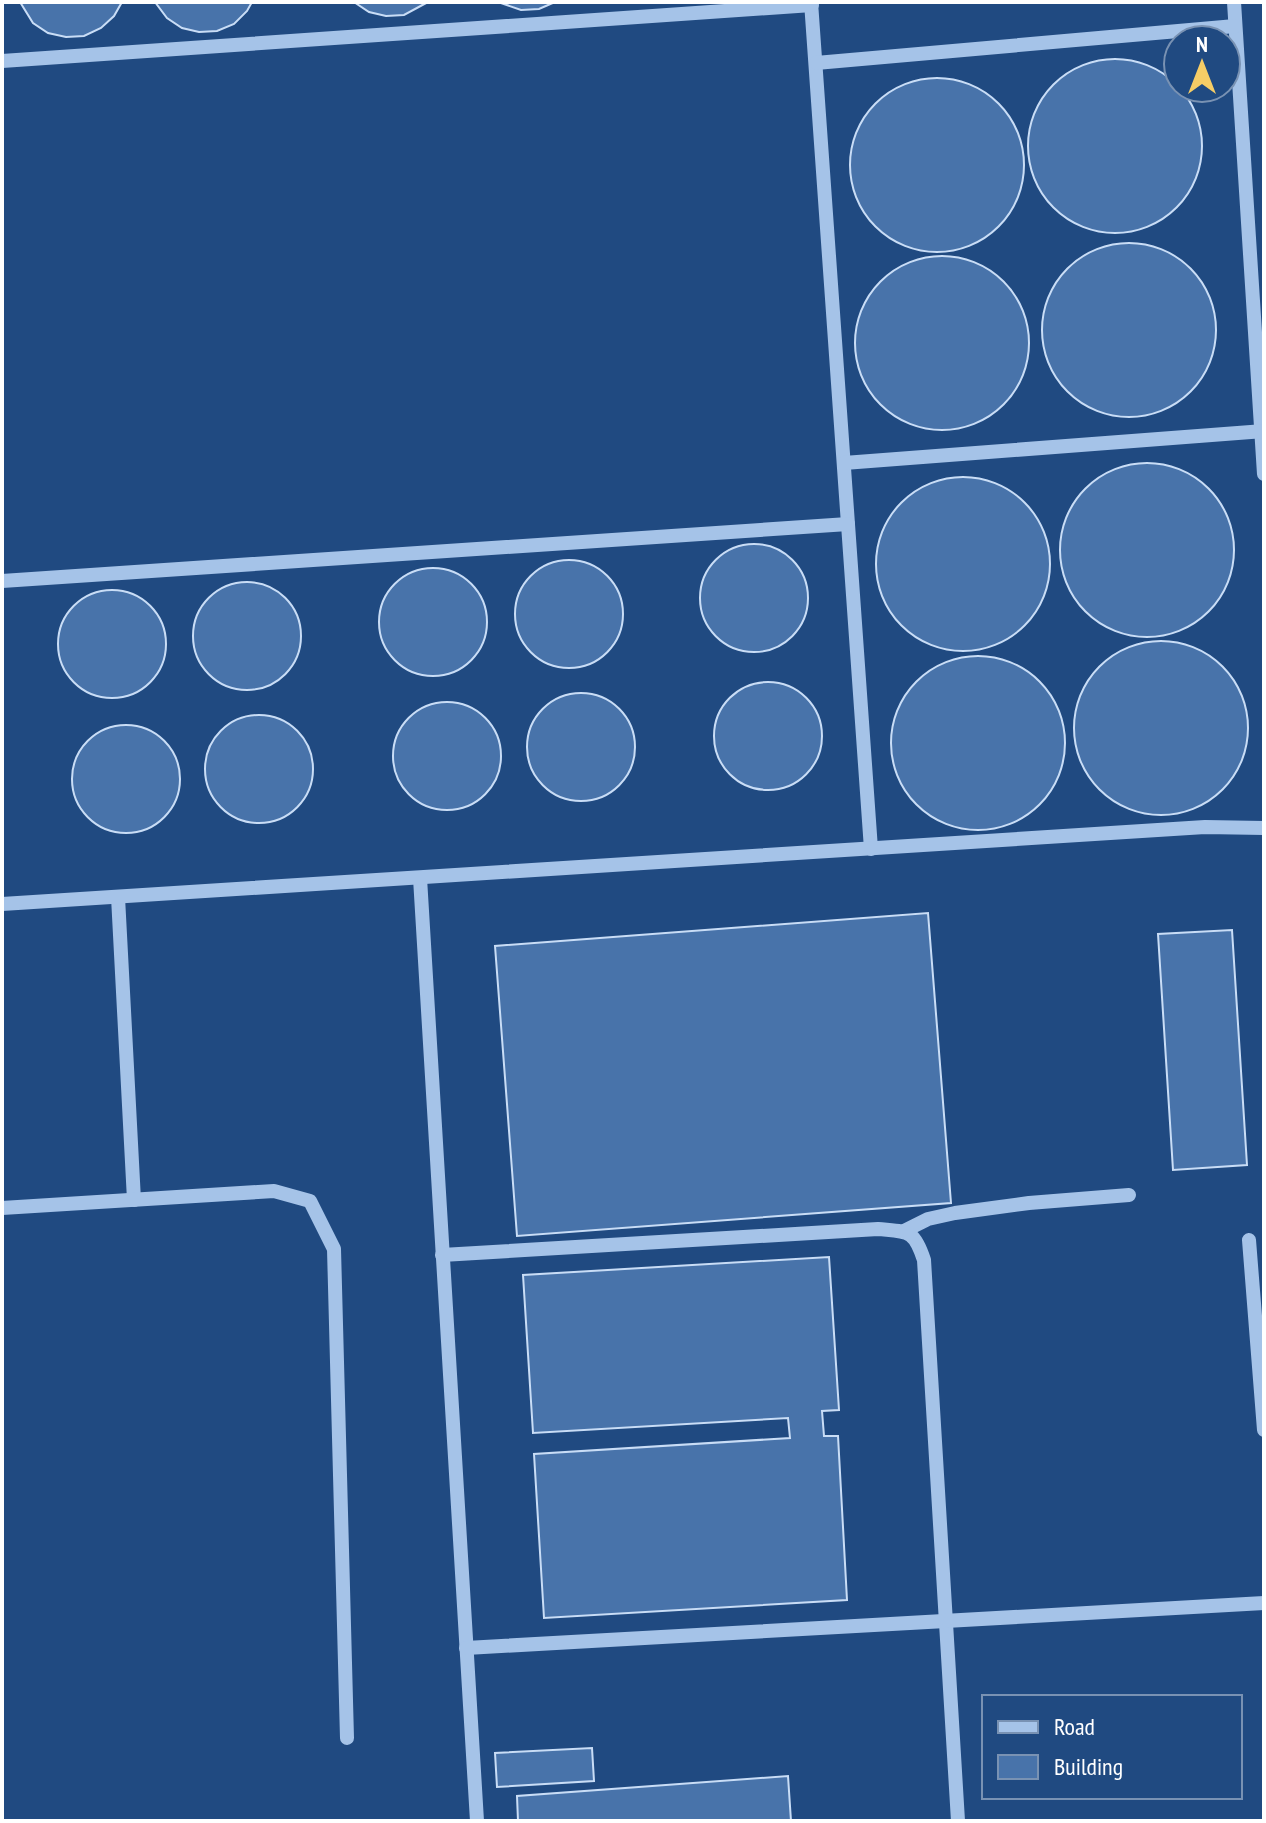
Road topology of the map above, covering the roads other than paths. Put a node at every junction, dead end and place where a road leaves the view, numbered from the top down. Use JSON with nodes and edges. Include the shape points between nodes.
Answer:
{"nodes":[{"id":1,"x":1234,"y":2,"type":"edge"},
{"id":2,"x":812,"y":4,"type":"edge"},
{"id":3,"x":1235,"y":24,"type":"edge"},
{"id":4,"x":1162,"y":32,"type":"edge"},
{"id":5,"x":2,"y":61,"type":"edge"},
{"id":6,"x":816,"y":63,"type":"junction"},
{"id":7,"x":1240,"y":104,"type":"edge"},
{"id":8,"x":1263,"y":431,"type":"edge"},
{"id":9,"x":844,"y":463,"type":"junction"},
{"id":10,"x":1264,"y":474,"type":"edge"},
{"id":11,"x":848,"y":524,"type":"junction"},
{"id":12,"x":2,"y":581,"type":"edge"},
{"id":13,"x":1264,"y":828,"type":"edge"},
{"id":14,"x":871,"y":849,"type":"junction"},
{"id":15,"x":420,"y":878,"type":"junction"},
{"id":16,"x":118,"y":897,"type":"junction"},
{"id":17,"x":2,"y":904,"type":"edge"},
{"id":18,"x":1129,"y":1195,"type":"dead end"},
{"id":19,"x":134,"y":1200,"type":"junction"},
{"id":20,"x":2,"y":1208,"type":"edge"},
{"id":21,"x":904,"y":1231,"type":"junction"},
{"id":22,"x":1249,"y":1240,"type":"dead end"},
{"id":23,"x":442,"y":1255,"type":"junction"},
{"id":24,"x":1264,"y":1430,"type":"edge"},
{"id":25,"x":1264,"y":1603,"type":"edge"},
{"id":26,"x":946,"y":1620,"type":"junction"},
{"id":27,"x":466,"y":1648,"type":"junction"},
{"id":28,"x":347,"y":1738,"type":"dead end"},
{"id":29,"x":477,"y":1821,"type":"edge"},
{"id":30,"x":958,"y":1821,"type":"edge"}],
"edges":[{"from":1,"to":3,"type":"lane"},
{"from":2,"to":5,"type":"lane"},
{"from":2,"to":6,"type":"lane"},
{"from":4,"to":6,"type":"lane"},
{"from":6,"to":9,"type":"lane"},
{"from":7,"to":8,"type":"lane"},
{"from":8,"to":9,"type":"lane"},
{"from":8,"to":10,"type":"lane"},
{"from":9,"to":11,"type":"lane"},
{"from":11,"to":12,"type":"lane"},
{"from":11,"to":14,"type":"lane"},
{"from":13,"to":14,"type":"lane","via":[[1205,827]]},
{"from":14,"to":15,"type":"lane"},
{"from":15,"to":16,"type":"lane"},
{"from":15,"to":23,"type":"lane"},
{"from":16,"to":17,"type":"lane"},
{"from":16,"to":19,"type":"lane"},
{"from":18,"to":21,"type":"lane","via":[[955,1213]]},
{"from":19,"to":20,"type":"lane"},
{"from":19,"to":28,"type":"lane","via":[[274,1191],[310,1201],[334,1249]]},
{"from":21,"to":23,"type":"lane"},
{"from":21,"to":26,"type":"lane","via":[[917,1240],[924,1260]]},
{"from":22,"to":24,"type":"lane"},
{"from":23,"to":27,"type":"lane"},
{"from":25,"to":26,"type":"lane"},
{"from":26,"to":27,"type":"lane"},
{"from":26,"to":30,"type":"lane"},
{"from":27,"to":29,"type":"lane"}]}
